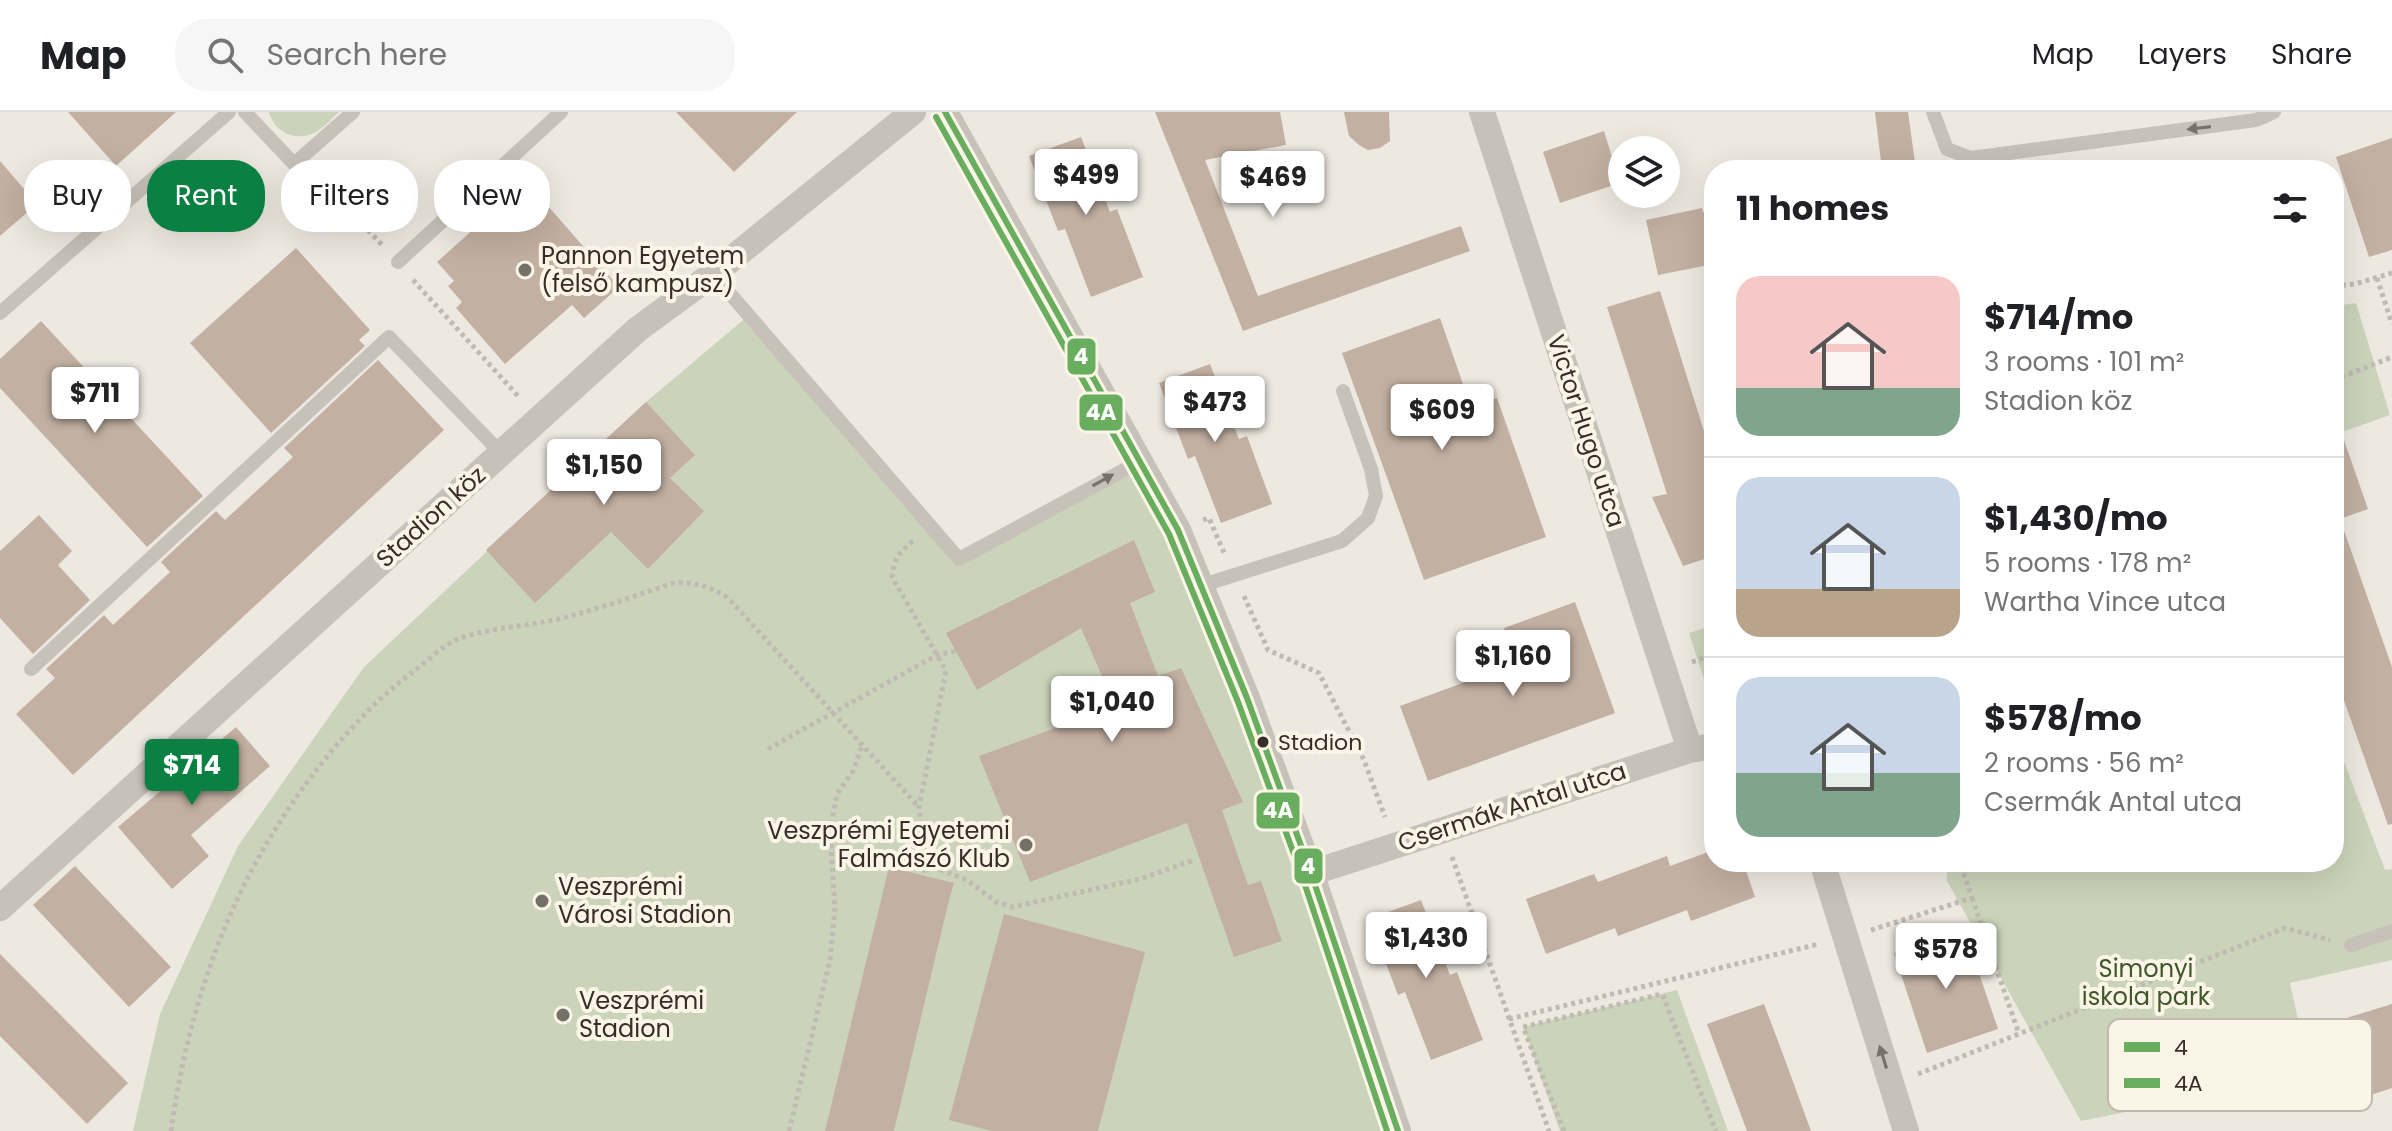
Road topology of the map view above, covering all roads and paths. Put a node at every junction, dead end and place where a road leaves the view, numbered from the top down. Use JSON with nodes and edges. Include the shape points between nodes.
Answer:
{"nodes":[{"id":1,"x":229,"y":112,"type":"edge"},
{"id":2,"x":245,"y":112,"type":"edge"},
{"id":3,"x":353,"y":112,"type":"edge"},
{"id":4,"x":561,"y":112,"type":"edge"},
{"id":5,"x":913,"y":112,"type":"edge"},
{"id":6,"x":945,"y":112,"type":"edge"},
{"id":7,"x":1482,"y":112,"type":"edge"},
{"id":8,"x":1933,"y":112,"type":"edge"},
{"id":9,"x":2274,"y":112,"type":"edge"},
{"id":10,"x":290,"y":160,"type":"edge"},
{"id":11,"x":299,"y":160,"type":"edge"},
{"id":12,"x":370,"y":232,"type":"edge"},
{"id":13,"x":398,"y":262,"type":"junction"},
{"id":14,"x":2392,"y":273,"type":"edge"},
{"id":15,"x":713,"y":274,"type":"junction"},
{"id":16,"x":2377,"y":278,"type":"junction"},
{"id":17,"x":2344,"y":285,"type":"edge"},
{"id":18,"x":0,"y":313,"type":"edge"},
{"id":19,"x":2392,"y":324,"type":"edge"},
{"id":20,"x":2392,"y":357,"type":"edge"},
{"id":21,"x":2344,"y":376,"type":"edge"},
{"id":22,"x":1343,"y":391,"type":"dead end"},
{"id":23,"x":539,"y":418,"type":"junction"},
{"id":24,"x":501,"y":453,"type":"junction"},
{"id":25,"x":1139,"y":462,"type":"junction"},
{"id":26,"x":1209,"y":518,"type":"dead end"},
{"id":27,"x":930,"y":526,"type":"junction"},
{"id":28,"x":1234,"y":574,"type":"junction"},
{"id":29,"x":1200,"y":586,"type":"junction"},
{"id":30,"x":956,"y":651,"type":"dead end"},
{"id":31,"x":937,"y":655,"type":"junction"},
{"id":32,"x":31,"y":669,"type":"dead end"},
{"id":33,"x":832,"y":713,"type":"junction"},
{"id":34,"x":862,"y":746,"type":"junction"},
{"id":35,"x":1702,"y":748,"type":"edge"},
{"id":36,"x":768,"y":749,"type":"dead end"},
{"id":37,"x":919,"y":807,"type":"junction"},
{"id":38,"x":1396,"y":845,"type":"junction"},
{"id":39,"x":1449,"y":848,"type":"dead end"},
{"id":40,"x":1194,"y":860,"type":"dead end"},
{"id":41,"x":925,"y":864,"type":"junction"},
{"id":42,"x":1825,"y":872,"type":"edge"},
{"id":43,"x":1963,"y":872,"type":"edge"},
{"id":44,"x":1311,"y":873,"type":"junction"},
{"id":45,"x":925,"y":874,"type":"dead end"},
{"id":46,"x":1972,"y":898,"type":"junction"},
{"id":47,"x":0,"y":908,"type":"edge"},
{"id":48,"x":2392,"y":931,"type":"edge"},
{"id":49,"x":1846,"y":938,"type":"junction"},
{"id":50,"x":2351,"y":945,"type":"joint"},
{"id":51,"x":1509,"y":1019,"type":"junction"},
{"id":52,"x":2019,"y":1034,"type":"junction"},
{"id":53,"x":1892,"y":1084,"type":"junction"},
{"id":54,"x":171,"y":1131,"type":"edge"},
{"id":55,"x":789,"y":1131,"type":"edge"},
{"id":56,"x":1398,"y":1131,"type":"edge"},
{"id":57,"x":1549,"y":1131,"type":"edge"},
{"id":58,"x":1564,"y":1131,"type":"edge"},
{"id":59,"x":1716,"y":1131,"type":"edge"},
{"id":60,"x":1906,"y":1131,"type":"edge"}],
"edges":[{"from":1,"to":18,"type":"lane"},
{"from":2,"to":10,"type":"lane"},
{"from":3,"to":11,"type":"lane"},
{"from":4,"to":13,"type":"lane"},
{"from":5,"to":15,"type":"street","name":"Stadion köz"},
{"from":6,"to":25,"type":"street"},
{"from":7,"to":35,"type":"street","name":"Victor Hugo utca"},
{"from":9,"to":8,"type":"lane","one_way":true,"via":[[2256,120],[1971,158],[1947,149]]},
{"from":12,"to":13,"type":"path"},
{"from":13,"to":23,"type":"path"},
{"from":14,"to":16,"type":"path"},
{"from":15,"to":23,"type":"street","name":"Stadion köz","via":[[638,329]]},
{"from":15,"to":27,"type":"lane"},
{"from":16,"to":17,"type":"path"},
{"from":16,"to":19,"type":"path"},
{"from":20,"to":21,"type":"path"},
{"from":22,"to":28,"type":"lane","via":[[1371,469],[1376,496],[1368,518],[1342,541]]},
{"from":23,"to":24,"type":"street","name":"Stadion köz"},
{"from":24,"to":32,"type":"lane","via":[[389,337]]},
{"from":24,"to":47,"type":"street","name":"Stadion köz"},
{"from":27,"to":25,"type":"lane","one_way":true,"via":[[959,559]]},
{"from":25,"to":29,"type":"street","via":[[1178,530]]},
{"from":26,"to":28,"type":"path"},
{"from":27,"to":31,"type":"path","via":[[899,552],[892,577]]},
{"from":28,"to":29,"type":"lane"},
{"from":28,"to":38,"type":"path","via":[[1268,650],[1319,673],[1364,760]]},
{"from":29,"to":44,"type":"street"},
{"from":30,"to":31,"type":"path"},
{"from":31,"to":33,"type":"path"},
{"from":31,"to":37,"type":"path","via":[[946,671]]},
{"from":33,"to":34,"type":"path"},
{"from":33,"to":36,"type":"path"},
{"from":33,"to":54,"type":"path","via":[[728,598],[693,582],[674,583],[569,617],[461,637],[394,685],[354,725],[310,777],[257,859],[223,927],[195,1009]]},
{"from":34,"to":37,"type":"path"},
{"from":34,"to":55,"type":"path","via":[[837,794],[830,831],[835,908],[830,960]]},
{"from":35,"to":38,"type":"street","name":"Csermák Antal utca"},
{"from":37,"to":41,"type":"path"},
{"from":38,"to":44,"type":"street","name":"Csermák Antal utca"},
{"from":39,"to":51,"type":"path"},
{"from":40,"to":41,"type":"path","via":[[1140,879],[1012,907],[967,880]]},
{"from":41,"to":45,"type":"path"},
{"from":42,"to":49,"type":"street"},
{"from":43,"to":46,"type":"path"},
{"from":44,"to":56,"type":"street"},
{"from":46,"to":49,"type":"path"},
{"from":46,"to":52,"type":"path"},
{"from":48,"to":50,"type":"lane"},
{"from":49,"to":51,"type":"path"},
{"from":53,"to":49,"type":"street","one_way":true},
{"from":50,"to":52,"type":"path","via":[[2285,928]]},
{"from":51,"to":57,"type":"path"},
{"from":52,"to":53,"type":"path"},
{"from":53,"to":60,"type":"street"},
{"from":58,"to":59,"type":"path","via":[[1523,1027],[1662,994]]}]}
